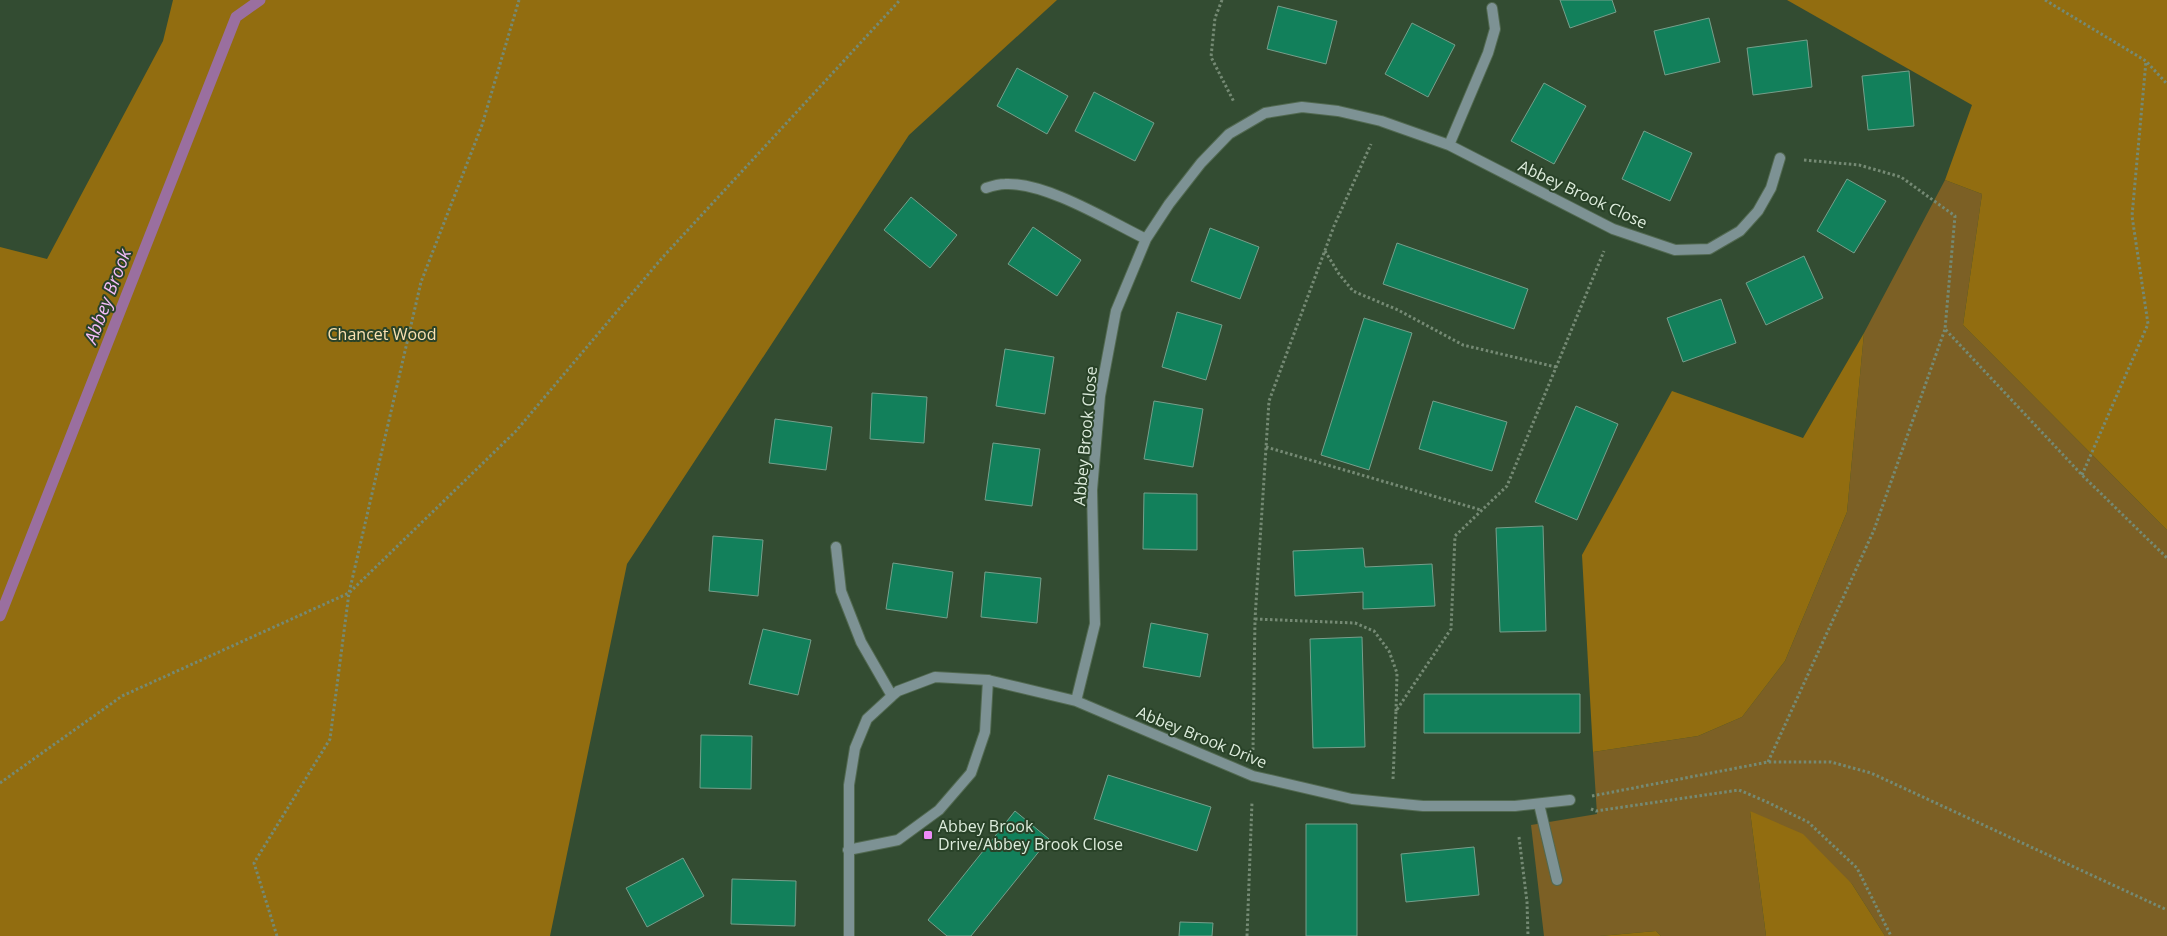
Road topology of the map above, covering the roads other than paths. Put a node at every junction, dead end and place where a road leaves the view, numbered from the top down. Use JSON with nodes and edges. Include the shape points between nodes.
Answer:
{"nodes":[{"id":1,"x":1492,"y":8,"type":"dead end"},
{"id":2,"x":1449,"y":145,"type":"junction"},
{"id":3,"x":1780,"y":158,"type":"road end"},
{"id":4,"x":986,"y":188,"type":"dead end"},
{"id":5,"x":1146,"y":239,"type":"junction"},
{"id":6,"x":836,"y":547,"type":"dead end"},
{"id":7,"x":988,"y":680,"type":"junction"},
{"id":8,"x":892,"y":696,"type":"junction"},
{"id":9,"x":1076,"y":701,"type":"junction"},
{"id":10,"x":1570,"y":800,"type":"road end"},
{"id":11,"x":1539,"y":804,"type":"junction"},
{"id":12,"x":848,"y":850,"type":"junction"},
{"id":13,"x":1557,"y":880,"type":"dead end"},
{"id":14,"x":849,"y":936,"type":"edge"}],
"edges":[{"from":1,"to":2,"type":"street","via":[[1495,29],[1488,53]]},
{"from":2,"to":3,"type":"street","name":"Abbey Brook Close","via":[[1613,229],[1676,250],[1709,249],[1740,231],[1758,211],[1771,188]]},
{"from":2,"to":5,"type":"street","name":"Abbey Brook Close","via":[[1381,121],[1338,111],[1302,107],[1265,113],[1229,134],[1200,163]]},
{"from":4,"to":5,"type":"street","via":[[1005,184],[1050,194]]},
{"from":5,"to":9,"type":"street","name":"Abbey Brook Close","via":[[1116,311],[1100,396],[1092,490],[1095,624]]},
{"from":6,"to":8,"type":"street","via":[[841,591],[861,642]]},
{"from":7,"to":8,"type":"street","name":"Abbey Brook Drive","via":[[935,678],[898,690]]},
{"from":7,"to":9,"type":"street","name":"Abbey Brook Drive"},
{"from":7,"to":12,"type":"street","via":[[985,732],[971,772],[939,810],[898,840]]},
{"from":8,"to":12,"type":"street","name":"Abbey Brook Drive","via":[[866,719],[855,748],[849,785]]},
{"from":9,"to":11,"type":"street","name":"Abbey Brook Drive","via":[[1253,776],[1352,799],[1423,806]]},
{"from":10,"to":11,"type":"street","name":"Abbey Brook Drive"},
{"from":11,"to":13,"type":"street"},
{"from":12,"to":14,"type":"street","name":"Abbey Brook Drive"}]}
